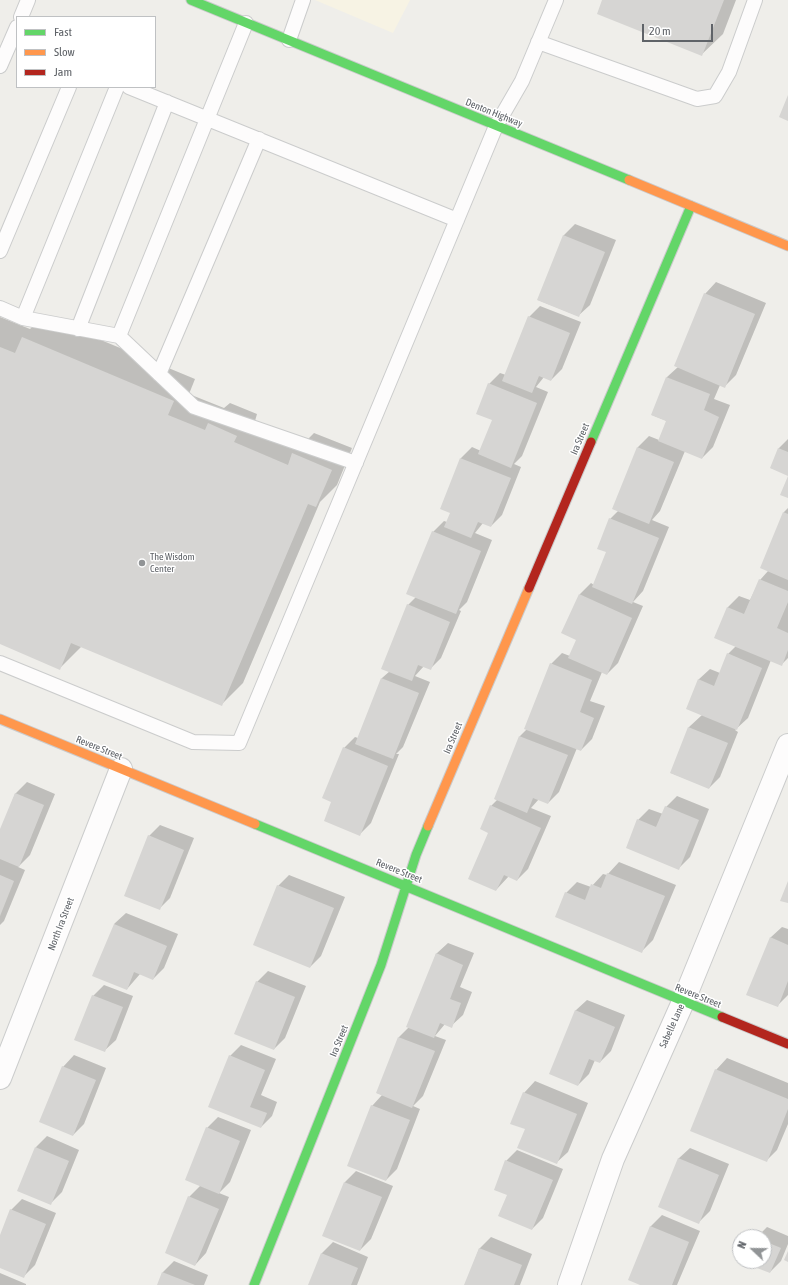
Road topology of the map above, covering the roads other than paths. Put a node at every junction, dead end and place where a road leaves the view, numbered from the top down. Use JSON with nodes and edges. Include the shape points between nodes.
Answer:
{"nodes":[{"id":1,"x":28,"y":0,"type":"edge"},
{"id":2,"x":191,"y":0,"type":"edge"},
{"id":3,"x":303,"y":0,"type":"edge"},
{"id":4,"x":556,"y":0,"type":"edge"},
{"id":5,"x":755,"y":0,"type":"edge"},
{"id":6,"x":21,"y":16,"type":"edge"},
{"id":7,"x":246,"y":23,"type":"junction"},
{"id":8,"x":15,"y":36,"type":"edge"},
{"id":9,"x":289,"y":40,"type":"junction"},
{"id":10,"x":538,"y":42,"type":"junction"},
{"id":11,"x":0,"y":66,"type":"edge"},
{"id":12,"x":69,"y":88,"type":"edge"},
{"id":13,"x":117,"y":88,"type":"edge"},
{"id":14,"x":132,"y":88,"type":"edge"},
{"id":15,"x":167,"y":102,"type":"junction"},
{"id":16,"x":207,"y":119,"type":"junction"},
{"id":17,"x":496,"y":126,"type":"junction"},
{"id":18,"x":259,"y":139,"type":"junction"},
{"id":19,"x":691,"y":206,"type":"junction"},
{"id":20,"x":457,"y":220,"type":"junction"},
{"id":21,"x":788,"y":246,"type":"edge"},
{"id":22,"x":0,"y":251,"type":"edge"},
{"id":23,"x":0,"y":308,"type":"edge"},
{"id":24,"x":23,"y":318,"type":"junction"},
{"id":25,"x":78,"y":328,"type":"junction"},
{"id":26,"x":119,"y":336,"type":"junction"},
{"id":27,"x":159,"y":374,"type":"junction"},
{"id":28,"x":356,"y":463,"type":"junction"},
{"id":29,"x":0,"y":663,"type":"edge"},
{"id":30,"x":0,"y":720,"type":"edge"},
{"id":31,"x":788,"y":745,"type":"edge"},
{"id":32,"x":121,"y":769,"type":"junction"},
{"id":33,"x":406,"y":886,"type":"junction"},
{"id":34,"x":683,"y":1002,"type":"junction"},
{"id":35,"x":788,"y":1044,"type":"edge"},
{"id":36,"x":0,"y":1078,"type":"edge"},
{"id":37,"x":254,"y":1285,"type":"edge"},
{"id":38,"x":569,"y":1285,"type":"edge"}],
"edges":[{"from":1,"to":6,"type":"lane"},
{"from":2,"to":7,"type":"street","name":"Denton Highway"},
{"from":3,"to":9,"type":"lane"},
{"from":4,"to":10,"type":"lane"},
{"from":5,"to":10,"type":"lane","via":[[729,72],[715,96],[698,99]]},
{"from":7,"to":9,"type":"street","name":"Denton Highway"},
{"from":7,"to":16,"type":"lane"},
{"from":8,"to":11,"type":"lane"},
{"from":9,"to":17,"type":"street","name":"Denton Highway"},
{"from":10,"to":17,"type":"lane","via":[[522,81]]},
{"from":12,"to":22,"type":"lane"},
{"from":13,"to":24,"type":"lane"},
{"from":14,"to":15,"type":"lane"},
{"from":15,"to":16,"type":"lane"},
{"from":15,"to":25,"type":"lane"},
{"from":16,"to":18,"type":"lane"},
{"from":16,"to":26,"type":"lane"},
{"from":17,"to":19,"type":"street","name":"Denton Highway"},
{"from":17,"to":20,"type":"lane"},
{"from":18,"to":20,"type":"lane"},
{"from":18,"to":27,"type":"lane"},
{"from":19,"to":21,"type":"street","name":"Denton Highway"},
{"from":19,"to":33,"type":"street","name":"Ira Street","via":[[416,855]]},
{"from":20,"to":28,"type":"lane"},
{"from":23,"to":24,"type":"lane"},
{"from":24,"to":25,"type":"lane"},
{"from":25,"to":26,"type":"lane"},
{"from":26,"to":27,"type":"lane"},
{"from":27,"to":28,"type":"lane","via":[[194,407]]},
{"from":28,"to":29,"type":"lane","via":[[239,743],[193,742]]},
{"from":30,"to":32,"type":"street","name":"Revere Street"},
{"from":31,"to":34,"type":"street","name":"Sabelle Lane"},
{"from":32,"to":33,"type":"street","name":"Revere Street"},
{"from":32,"to":36,"type":"street","name":"North Ira Street"},
{"from":33,"to":34,"type":"street","name":"Revere Street"},
{"from":33,"to":37,"type":"street","name":"Ira Street","via":[[381,964]]},
{"from":34,"to":35,"type":"street","name":"Revere Street"},
{"from":34,"to":38,"type":"street","name":"Sabelle Lane","via":[[613,1159]]}]}
